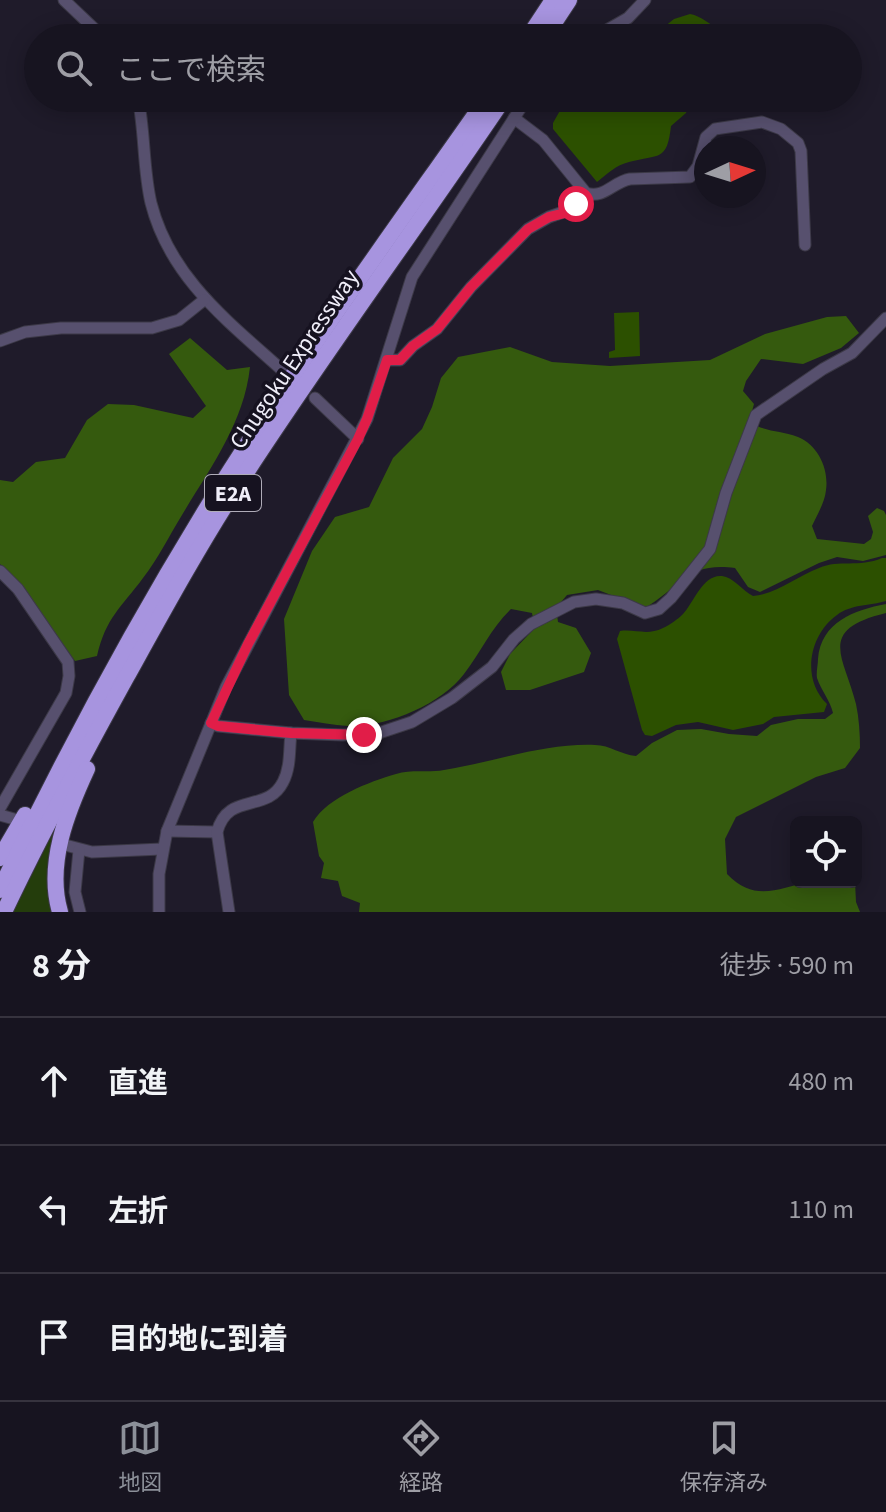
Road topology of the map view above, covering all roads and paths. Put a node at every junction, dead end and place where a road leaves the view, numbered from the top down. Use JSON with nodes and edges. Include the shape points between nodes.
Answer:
{"nodes":[{"id":1,"x":64,"y":0,"type":"edge"},
{"id":2,"x":553,"y":0,"type":"edge"},
{"id":3,"x":569,"y":0,"type":"edge"},
{"id":4,"x":645,"y":0,"type":"edge"},
{"id":5,"x":89,"y":24,"type":"edge"},
{"id":6,"x":537,"y":24,"type":"edge"},
{"id":7,"x":553,"y":24,"type":"edge"},
{"id":8,"x":618,"y":24,"type":"edge"},
{"id":9,"x":140,"y":112,"type":"edge"},
{"id":10,"x":477,"y":112,"type":"edge"},
{"id":11,"x":494,"y":112,"type":"edge"},
{"id":12,"x":518,"y":112,"type":"edge"},
{"id":13,"x":514,"y":118,"type":"junction"},
{"id":14,"x":582,"y":189,"type":"junction"},
{"id":15,"x":805,"y":245,"type":"dead end"},
{"id":16,"x":204,"y":300,"type":"junction"},
{"id":17,"x":886,"y":318,"type":"edge"},
{"id":18,"x":0,"y":341,"type":"edge"},
{"id":19,"x":387,"y":360,"type":"junction"},
{"id":20,"x":283,"y":371,"type":"dead end"},
{"id":21,"x":315,"y":398,"type":"dead end"},
{"id":22,"x":358,"y":439,"type":"junction"},
{"id":23,"x":2,"y":577,"type":"edge"},
{"id":24,"x":153,"y":630,"type":"junction"},
{"id":25,"x":91,"y":710,"type":"junction"},
{"id":26,"x":211,"y":723,"type":"junction"},
{"id":27,"x":291,"y":733,"type":"junction"},
{"id":28,"x":0,"y":808,"type":"edge"},
{"id":29,"x":0,"y":815,"type":"edge"},
{"id":30,"x":14,"y":819,"type":"dead end"},
{"id":31,"x":167,"y":831,"type":"junction"},
{"id":32,"x":217,"y":832,"type":"junction"},
{"id":33,"x":65,"y":845,"type":"dead end"},
{"id":34,"x":162,"y":849,"type":"junction"},
{"id":35,"x":79,"y":850,"type":"junction"},
{"id":36,"x":0,"y":858,"type":"edge"},
{"id":37,"x":0,"y":890,"type":"edge"},
{"id":38,"x":4,"y":912,"type":"edge"},
{"id":39,"x":60,"y":912,"type":"edge"},
{"id":40,"x":80,"y":912,"type":"edge"},
{"id":41,"x":159,"y":912,"type":"edge"},
{"id":42,"x":229,"y":912,"type":"edge"}],
"edges":[{"from":1,"to":5,"type":"street"},
{"from":2,"to":6,"type":"highway"},
{"from":3,"to":7,"type":"highway"},
{"from":4,"to":8,"type":"street"},
{"from":9,"to":16,"type":"street","via":[[152,203],[179,265]]},
{"from":10,"to":25,"type":"highway","name":"Chugoku Expressway","number":"E2A","via":[[229,472]]},
{"from":11,"to":24,"type":"highway","name":"Chugoku Expressway","number":"E2A","via":[[239,484]]},
{"from":12,"to":13,"type":"street"},
{"from":13,"to":14,"type":"street","via":[[543,140]]},
{"from":13,"to":19,"type":"street","via":[[412,277]]},
{"from":14,"to":15,"type":"street","via":[[599,196],[630,179],[690,177],[706,137],[715,129],[762,122],[781,129],[801,151]]},
{"from":14,"to":19,"type":"street","via":[[569,210],[528,229],[437,329],[400,360]]},
{"from":16,"to":18,"type":"street","via":[[179,320],[152,328],[61,328]]},
{"from":16,"to":20,"type":"street"},
{"from":17,"to":27,"type":"street","via":[[852,353],[756,415],[710,549],[659,609],[645,613],[623,603],[574,602],[531,624],[492,667],[412,722],[364,735]]},
{"from":19,"to":22,"type":"street"},
{"from":21,"to":22,"type":"street"},
{"from":22,"to":26,"type":"street"},
{"from":23,"to":28,"type":"street","via":[[18,589],[68,662],[69,676],[66,693]]},
{"from":24,"to":38,"type":"highway","name":"Chugoku Expressway","number":"E2A"},
{"from":24,"to":39,"type":"highway","via":[[81,784],[58,849],[54,874]]},
{"from":25,"to":36,"type":"highway","via":[[74,725]]},
{"from":25,"to":37,"type":"highway","name":"Chugoku Expressway","number":"E2A"},
{"from":26,"to":27,"type":"street"},
{"from":26,"to":31,"type":"street"},
{"from":27,"to":32,"type":"street","via":[[282,786],[262,800],[234,807]]},
{"from":29,"to":30,"type":"street"},
{"from":31,"to":32,"type":"street"},
{"from":31,"to":34,"type":"street"},
{"from":32,"to":42,"type":"street"},
{"from":33,"to":35,"type":"street"},
{"from":34,"to":35,"type":"street"},
{"from":34,"to":41,"type":"street"},
{"from":35,"to":40,"type":"street","via":[[75,892]]}]}
